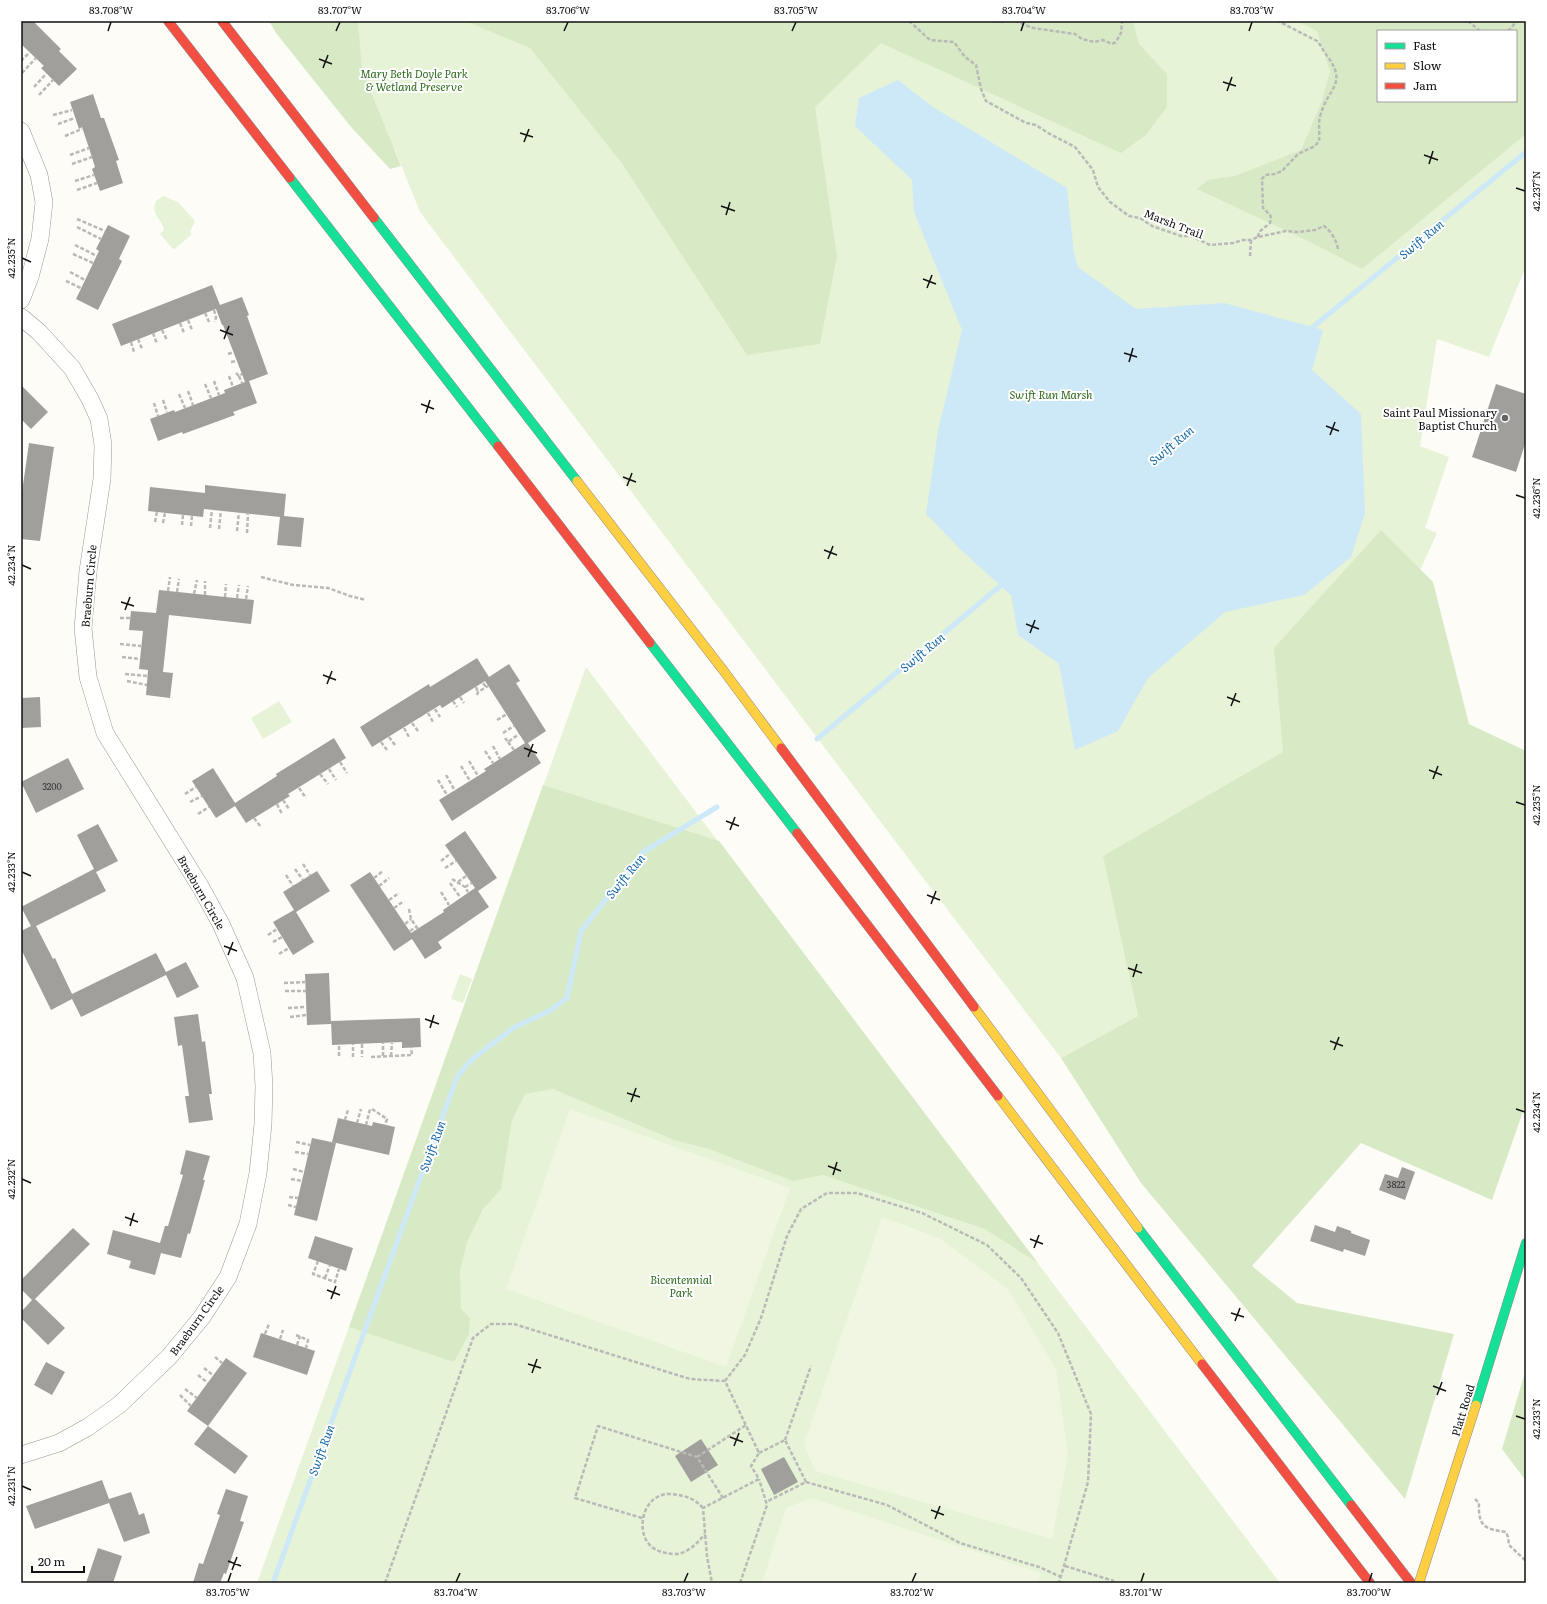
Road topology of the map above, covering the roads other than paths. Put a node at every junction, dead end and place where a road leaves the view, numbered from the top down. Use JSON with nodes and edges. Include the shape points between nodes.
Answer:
{"nodes":[{"id":1,"x":168,"y":21,"type":"edge"},
{"id":2,"x":222,"y":21,"type":"edge"},
{"id":3,"x":21,"y":131,"type":"edge"},
{"id":4,"x":21,"y":300,"type":"edge"},
{"id":5,"x":21,"y":317,"type":"edge"},
{"id":6,"x":1526,"y":1243,"type":"edge"},
{"id":7,"x":21,"y":1456,"type":"edge"},
{"id":8,"x":1370,"y":1583,"type":"edge"},
{"id":9,"x":1411,"y":1583,"type":"edge"},
{"id":10,"x":1419,"y":1583,"type":"edge"}],
"edges":[{"from":1,"to":8,"type":"main road","via":[[761,786]]},
{"from":2,"to":9,"type":"main road","via":[[724,670],[1158,1255]]},
{"from":3,"to":4,"type":"street","via":[[39,175],[44,202],[40,239]]},
{"from":5,"to":7,"type":"street","name":"Braeburn Circle","via":[[39,332],[72,368],[99,419],[102,479],[88,571],[83,628],[88,677],[105,733],[221,924],[245,978],[262,1053],[264,1086],[259,1166],[248,1224],[228,1277],[202,1317],[169,1357],[119,1405],[59,1443]]},
{"from":6,"to":10,"type":"main road","name":"Platt Road"}]}
